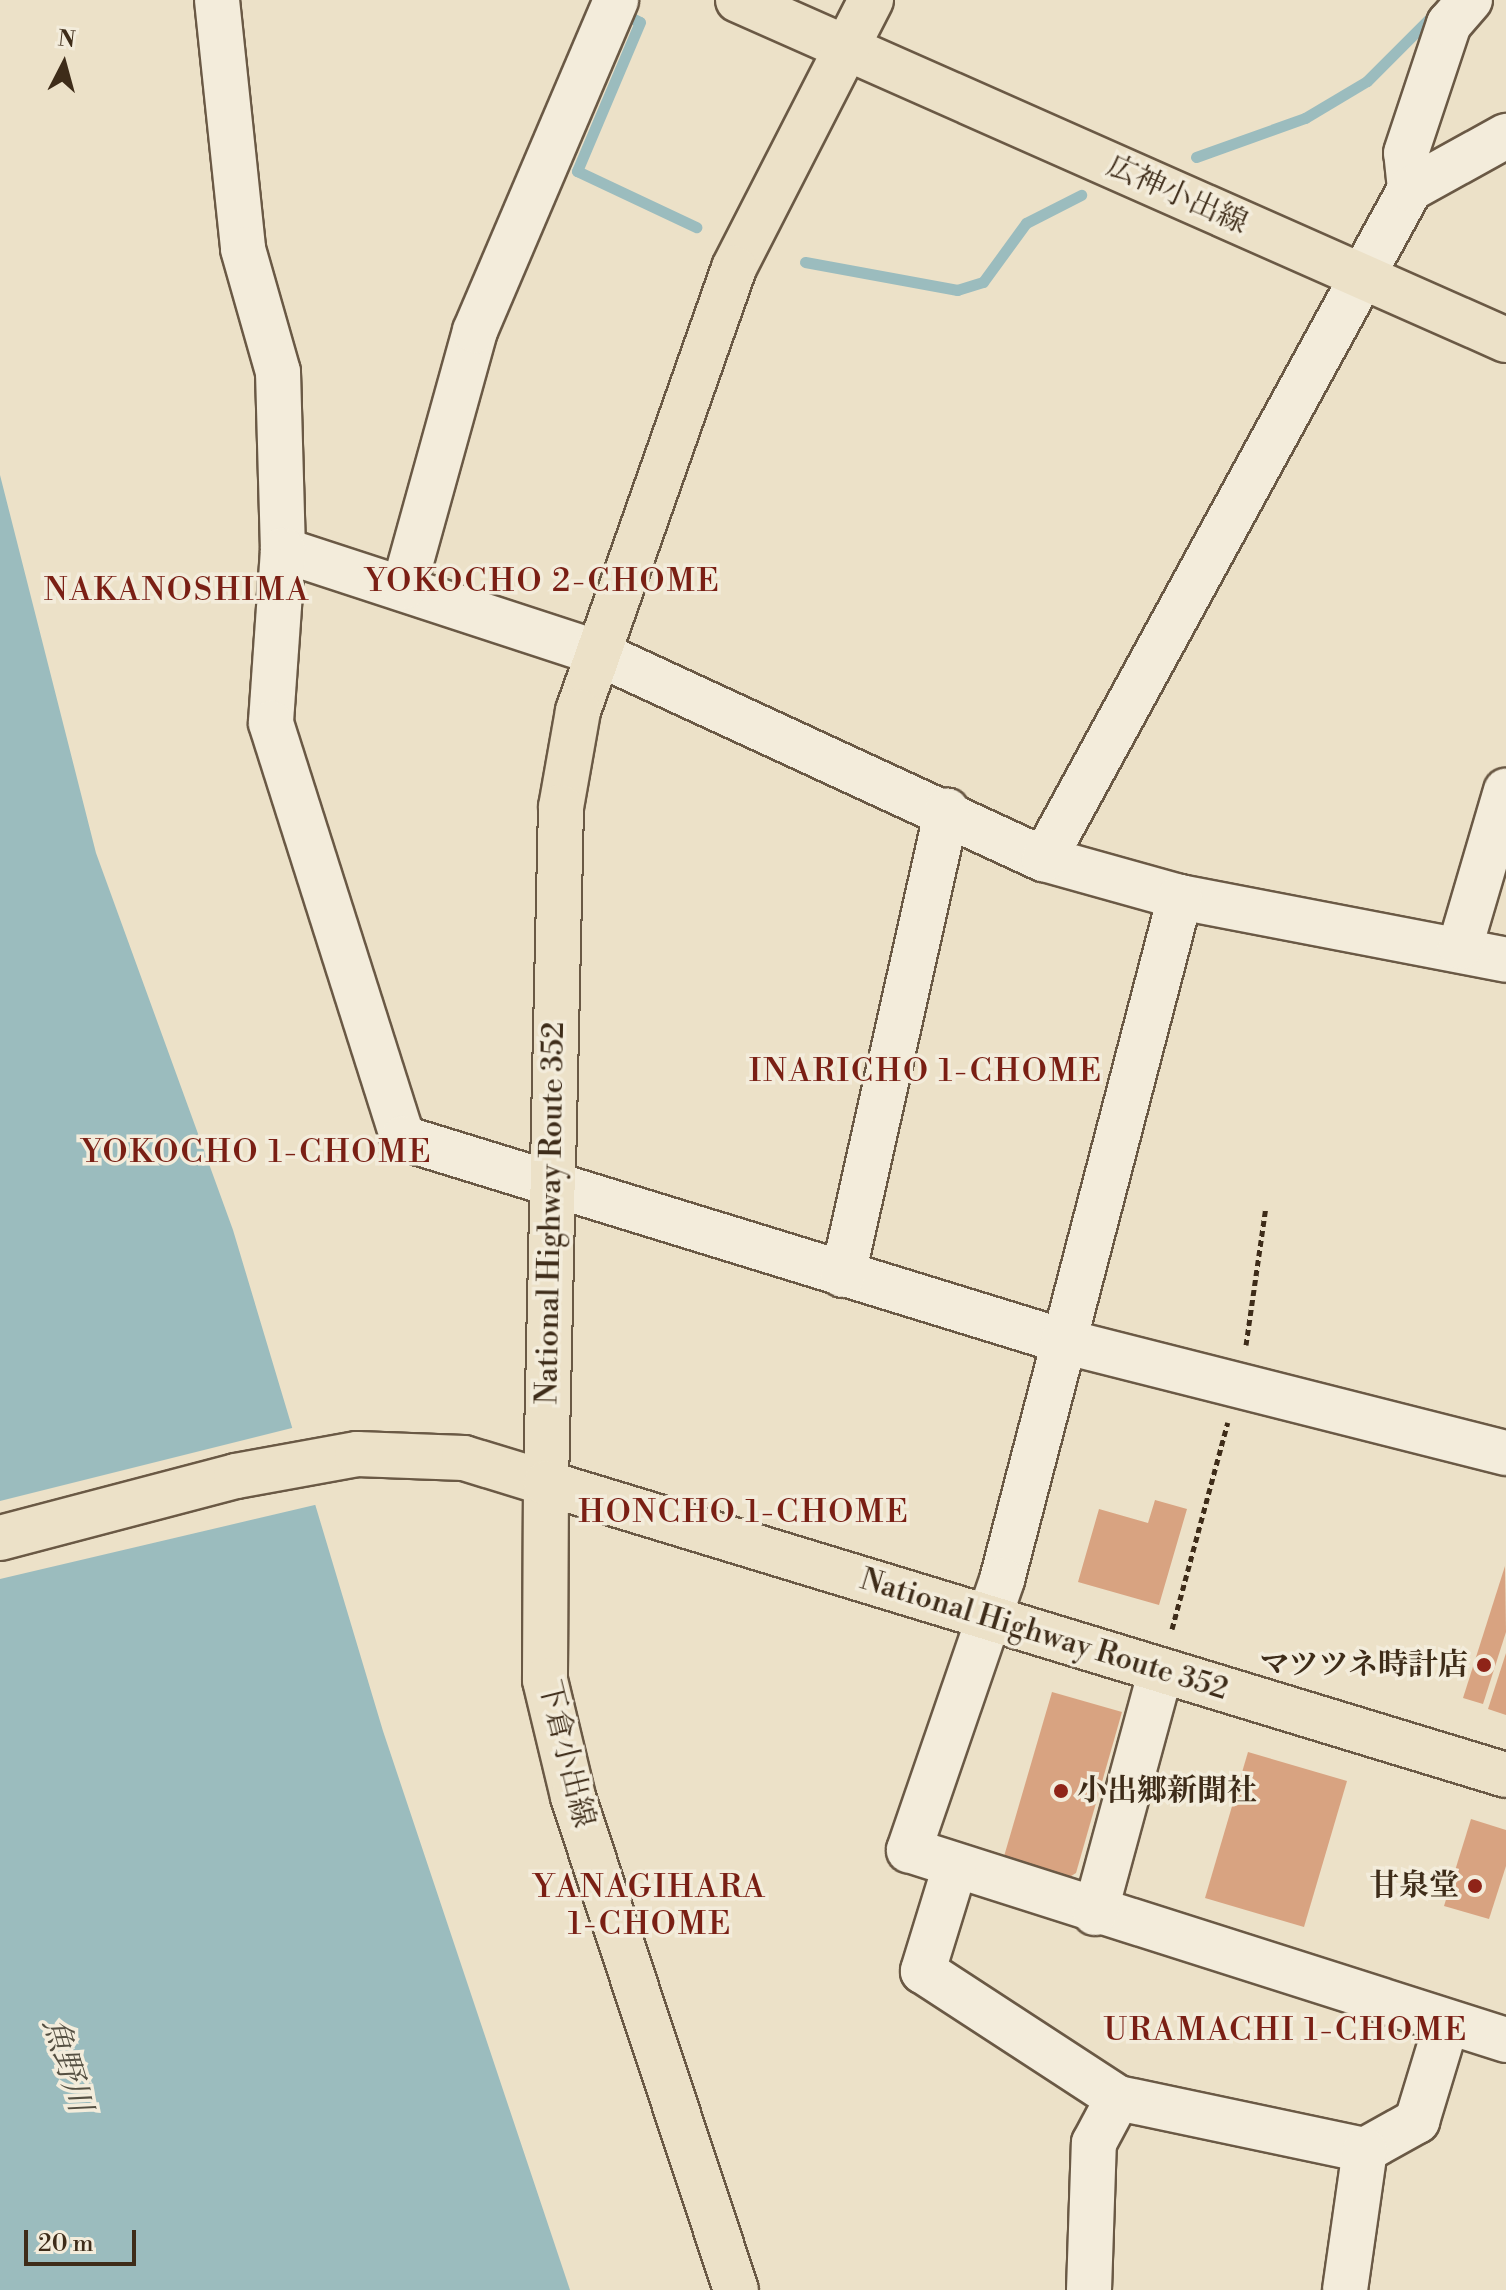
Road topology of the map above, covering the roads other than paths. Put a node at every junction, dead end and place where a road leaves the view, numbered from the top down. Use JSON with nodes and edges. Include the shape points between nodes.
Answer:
{"nodes":[{"id":1,"x":217,"y":0,"type":"edge"},
{"id":2,"x":738,"y":0,"type":"edge"},
{"id":3,"x":871,"y":0,"type":"edge"},
{"id":4,"x":1470,"y":0,"type":"edge"},
{"id":5,"x":613,"y":10,"type":"edge"},
{"id":6,"x":848,"y":50,"type":"junction"},
{"id":7,"x":1506,"y":136,"type":"edge"},
{"id":8,"x":1410,"y":189,"type":"junction"},
{"id":9,"x":1357,"y":276,"type":"junction"},
{"id":10,"x":1506,"y":340,"type":"edge"},
{"id":11,"x":283,"y":550,"type":"junction"},
{"id":12,"x":404,"y":587,"type":"junction"},
{"id":13,"x":595,"y":652,"type":"junction"},
{"id":14,"x":1506,"y":791,"type":"edge"},
{"id":15,"x":947,"y":811,"type":"junction"},
{"id":16,"x":1044,"y":859,"type":"junction"},
{"id":17,"x":1180,"y":897,"type":"junction"},
{"id":18,"x":1460,"y":947,"type":"junction"},
{"id":19,"x":1506,"y":960,"type":"edge"},
{"id":20,"x":550,"y":1180,"type":"junction"},
{"id":21,"x":843,"y":1275,"type":"junction"},
{"id":22,"x":1063,"y":1341,"type":"junction"},
{"id":23,"x":1506,"y":1453,"type":"edge"},
{"id":24,"x":546,"y":1483,"type":"junction"},
{"id":25,"x":0,"y":1538,"type":"edge"},
{"id":26,"x":990,"y":1618,"type":"junction"},
{"id":27,"x":1160,"y":1673,"type":"junction"},
{"id":28,"x":1506,"y":1775,"type":"edge"},
{"id":29,"x":954,"y":1870,"type":"junction"},
{"id":30,"x":1095,"y":1913,"type":"junction"},
{"id":31,"x":1447,"y":2022,"type":"junction"},
{"id":32,"x":1506,"y":2040,"type":"edge"},
{"id":33,"x":1118,"y":2098,"type":"junction"},
{"id":34,"x":1365,"y":2150,"type":"junction"},
{"id":35,"x":736,"y":2290,"type":"edge"},
{"id":36,"x":1089,"y":2290,"type":"edge"},
{"id":37,"x":1345,"y":2290,"type":"edge"}],
"edges":[{"from":1,"to":11,"type":"street","via":[[243,249],[278,372]]},
{"from":2,"to":6,"type":"main road"},
{"from":3,"to":6,"type":"main road","name":"National Highway Route 352"},
{"from":4,"to":8,"type":"street","via":[[1449,24],[1406,153]]},
{"from":5,"to":12,"type":"street","via":[[475,331]]},
{"from":6,"to":9,"type":"main road","name":"広神小出線"},
{"from":6,"to":13,"type":"main road","name":"National Highway Route 352","via":[[734,268]]},
{"from":7,"to":8,"type":"street"},
{"from":8,"to":9,"type":"street"},
{"from":9,"to":10,"type":"main road","name":"広神小出線"},
{"from":9,"to":16,"type":"street"},
{"from":11,"to":12,"type":"street"},
{"from":11,"to":20,"type":"street","via":[[271,723],[403,1138]]},
{"from":12,"to":13,"type":"street"},
{"from":13,"to":15,"type":"street"},
{"from":13,"to":20,"type":"main road","name":"National Highway Route 352","via":[[561,807]]},
{"from":14,"to":18,"type":"street"},
{"from":15,"to":16,"type":"street"},
{"from":15,"to":21,"type":"street"},
{"from":16,"to":17,"type":"street"},
{"from":17,"to":18,"type":"street"},
{"from":17,"to":22,"type":"street"},
{"from":18,"to":19,"type":"street"},
{"from":20,"to":21,"type":"street"},
{"from":20,"to":24,"type":"main road","name":"National Highway Route 352"},
{"from":21,"to":22,"type":"street"},
{"from":22,"to":23,"type":"street"},
{"from":22,"to":26,"type":"street"},
{"from":24,"to":25,"type":"main road","via":[[464,1458],[408,1454],[312,1460]]},
{"from":24,"to":26,"type":"main road","name":"National Highway Route 352"},
{"from":24,"to":35,"type":"main road","name":"下倉小出線","via":[[545,1680],[573,1797]]},
{"from":26,"to":27,"type":"main road","name":"National Highway Route 352"},
{"from":26,"to":29,"type":"street","via":[[909,1850]]},
{"from":27,"to":28,"type":"main road","name":"National Highway Route 352"},
{"from":27,"to":30,"type":"street"},
{"from":29,"to":30,"type":"street"},
{"from":29,"to":33,"type":"street","via":[[923,1971]]},
{"from":30,"to":31,"type":"street"},
{"from":31,"to":32,"type":"street"},
{"from":31,"to":34,"type":"street","via":[[1417,2121]]},
{"from":33,"to":34,"type":"street"},
{"from":33,"to":36,"type":"street","via":[[1094,2143]]},
{"from":34,"to":37,"type":"street"}]}
